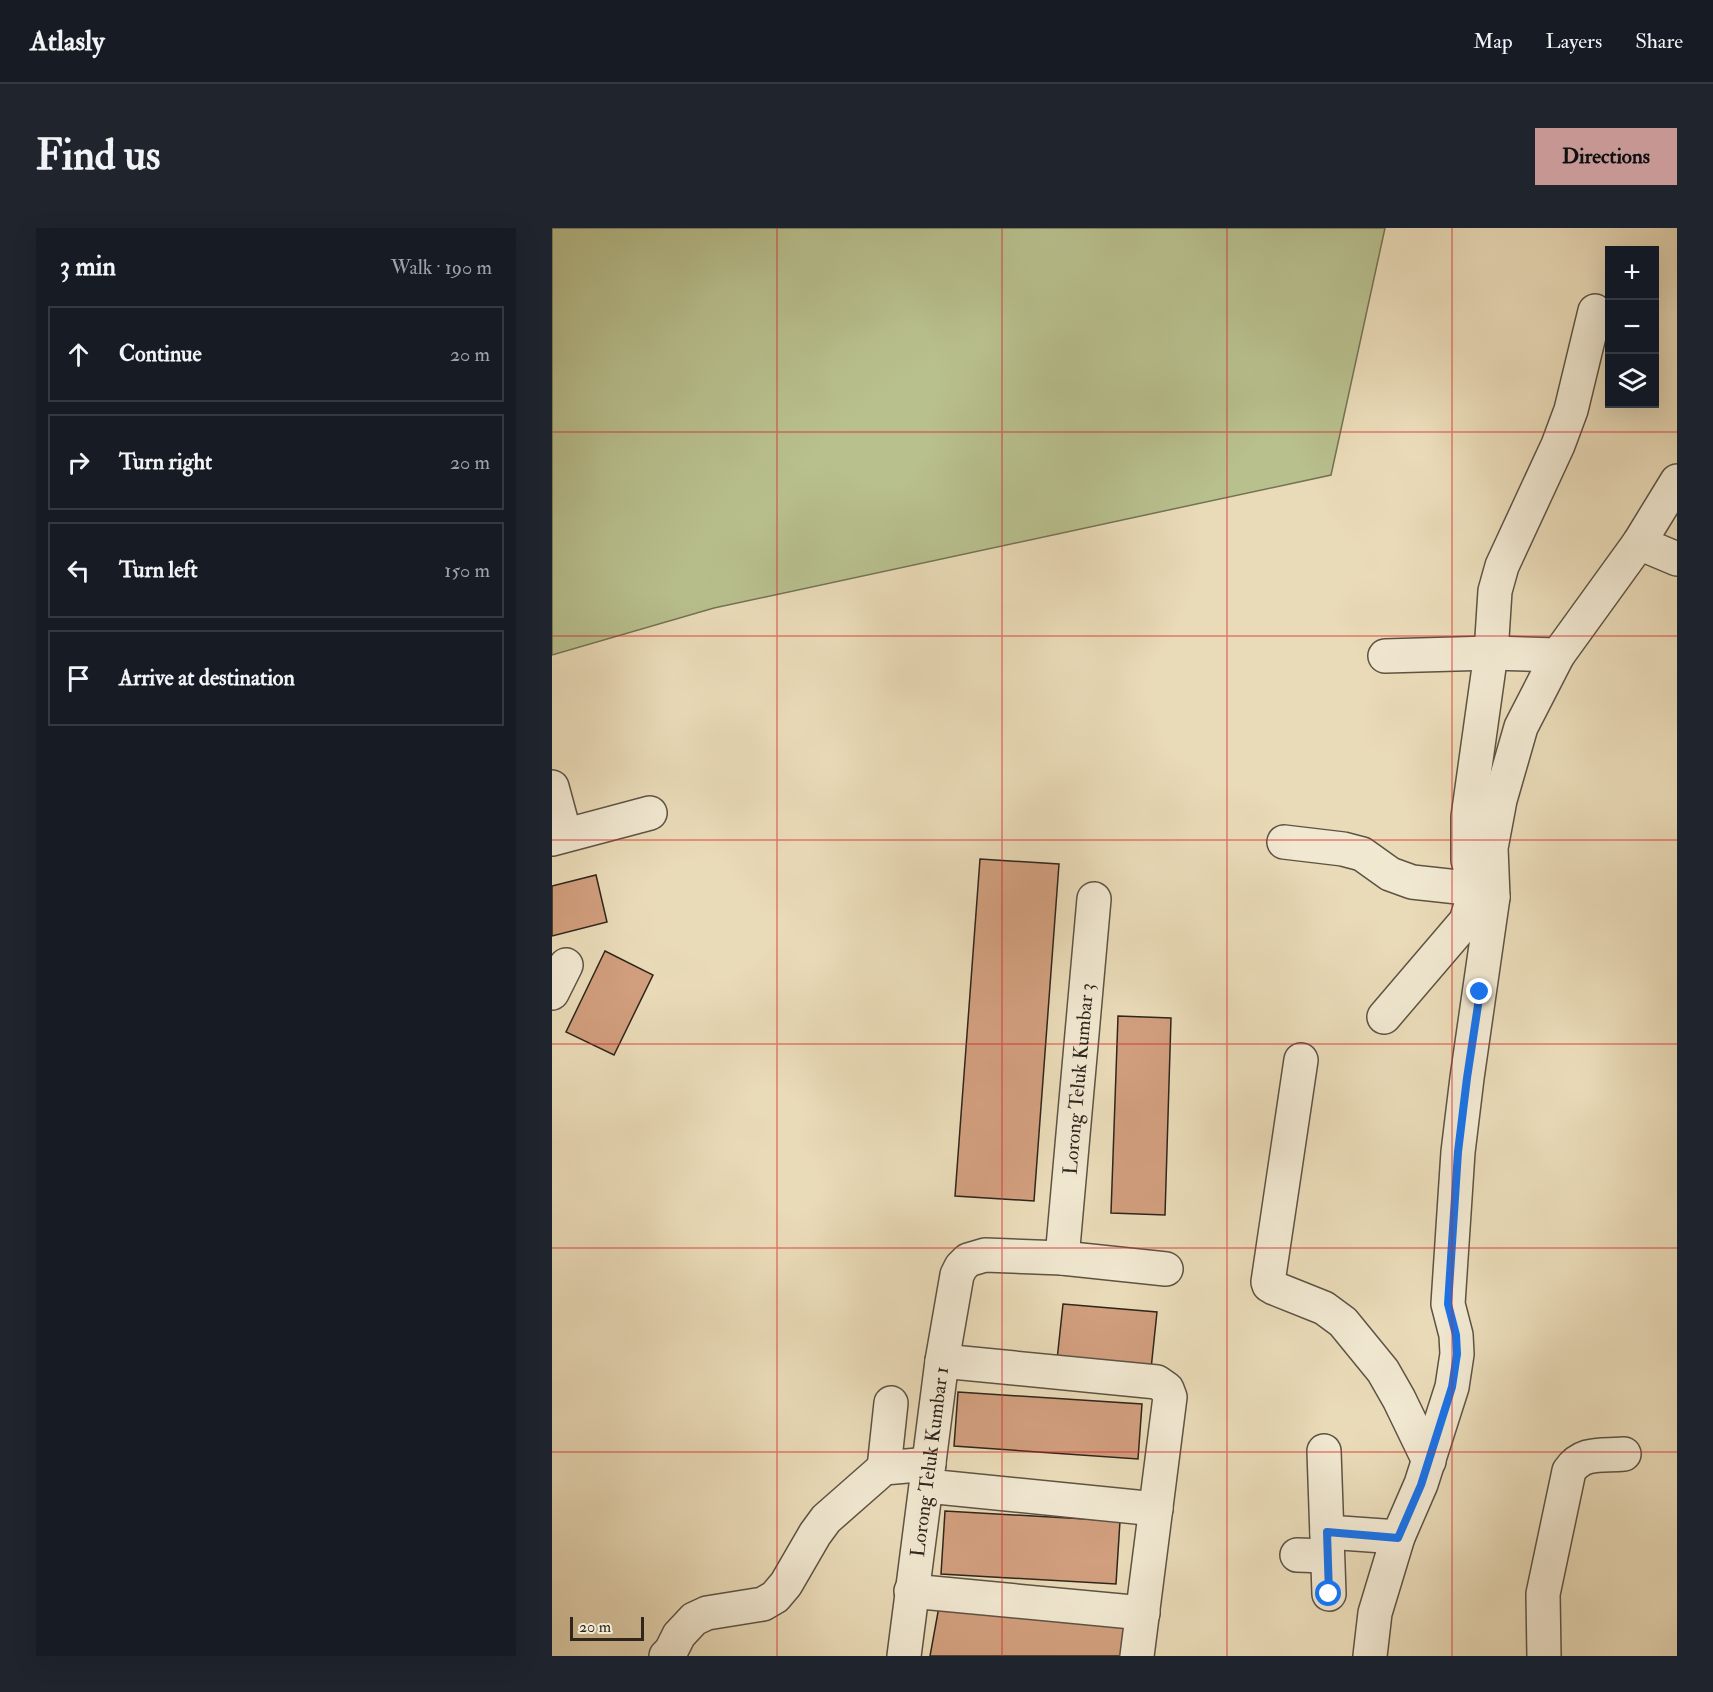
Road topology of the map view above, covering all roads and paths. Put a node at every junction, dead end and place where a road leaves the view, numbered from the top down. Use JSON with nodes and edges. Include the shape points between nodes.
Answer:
{"nodes":[{"id":1,"x":1595,"y":311,"type":"dead end"},
{"id":2,"x":1677,"y":482,"type":"edge"},
{"id":3,"x":1639,"y":543,"type":"junction"},
{"id":4,"x":1677,"y":559,"type":"edge"},
{"id":5,"x":1491,"y":653,"type":"junction"},
{"id":6,"x":1558,"y":655,"type":"junction"},
{"id":7,"x":1385,"y":656,"type":"dead end"},
{"id":8,"x":552,"y":787,"type":"edge"},
{"id":9,"x":650,"y":813,"type":"dead end"},
{"id":10,"x":559,"y":837,"type":"edge"},
{"id":11,"x":1284,"y":842,"type":"dead end"},
{"id":12,"x":1485,"y":893,"type":"junction"},
{"id":13,"x":1094,"y":899,"type":"dead end"},
{"id":14,"x":566,"y":965,"type":"dead end"},
{"id":15,"x":552,"y":993,"type":"edge"},
{"id":16,"x":1384,"y":1017,"type":"dead end"},
{"id":17,"x":1301,"y":1060,"type":"dead end"},
{"id":18,"x":1062,"y":1258,"type":"junction"},
{"id":19,"x":1166,"y":1269,"type":"dead end"},
{"id":20,"x":942,"y":1362,"type":"junction"},
{"id":21,"x":891,"y":1403,"type":"dead end"},
{"id":22,"x":1324,"y":1451,"type":"dead end"},
{"id":23,"x":1624,"y":1454,"type":"dead end"},
{"id":24,"x":1429,"y":1461,"type":"junction"},
{"id":25,"x":884,"y":1468,"type":"junction"},
{"id":26,"x":928,"y":1475,"type":"junction"},
{"id":27,"x":1156,"y":1509,"type":"junction"},
{"id":28,"x":1398,"y":1538,"type":"junction"},
{"id":29,"x":1317,"y":1548,"type":"junction"},
{"id":30,"x":911,"y":1591,"type":"junction"},
{"id":31,"x":1329,"y":1594,"type":"dead end"},
{"id":32,"x":1143,"y":1613,"type":"junction"},
{"id":33,"x":666,"y":1656,"type":"edge"},
{"id":34,"x":904,"y":1656,"type":"edge"},
{"id":35,"x":1137,"y":1656,"type":"edge"},
{"id":36,"x":1370,"y":1656,"type":"edge"},
{"id":37,"x":1544,"y":1656,"type":"edge"}],
"edges":[{"from":1,"to":5,"type":"street","via":[[1571,410],[1502,566],[1495,591]]},
{"from":2,"to":3,"type":"street"},
{"from":3,"to":4,"type":"street"},
{"from":3,"to":6,"type":"street"},
{"from":5,"to":6,"type":"street"},
{"from":5,"to":7,"type":"street"},
{"from":5,"to":12,"type":"street","via":[[1468,817],[1468,860]]},
{"from":6,"to":12,"type":"street","via":[[1521,727],[1500,800]]},
{"from":8,"to":10,"type":"street"},
{"from":9,"to":10,"type":"street"},
{"from":11,"to":12,"type":"street","via":[[1362,854],[1390,874],[1412,882]]},
{"from":12,"to":16,"type":"street"},
{"from":12,"to":24,"type":"street","via":[[1458,1152],[1448,1304],[1457,1354],[1452,1387]]},
{"from":13,"to":18,"type":"street","name":"Lorong Teluk Kumbar 3"},
{"from":14,"to":15,"type":"street"},
{"from":17,"to":24,"type":"street","via":[[1269,1286],[1324,1308],[1343,1322],[1388,1381]]},
{"from":18,"to":19,"type":"street"},
{"from":18,"to":20,"type":"street","name":"Lorong Teluk Kumbar 1","via":[[985,1255],[968,1260],[957,1275]]},
{"from":20,"to":26,"type":"street","name":"Lorong Teluk Kumbar 1"},
{"from":20,"to":27,"type":"street","via":[[1146,1380],[1163,1385],[1170,1397]]},
{"from":21,"to":25,"type":"street"},
{"from":22,"to":29,"type":"street"},
{"from":23,"to":37,"type":"street","via":[[1584,1456],[1569,1471],[1543,1594]]},
{"from":24,"to":28,"type":"street"},
{"from":25,"to":26,"type":"street"},
{"from":25,"to":33,"type":"street","via":[[826,1519],[775,1597],[763,1604],[707,1613],[694,1619]]},
{"from":26,"to":27,"type":"street"},
{"from":26,"to":30,"type":"street","name":"Lorong Teluk Kumbar 1"},
{"from":27,"to":32,"type":"street"},
{"from":28,"to":29,"type":"street"},
{"from":28,"to":36,"type":"street","via":[[1375,1613]]},
{"from":29,"to":31,"type":"street"},
{"from":30,"to":32,"type":"street"},
{"from":30,"to":34,"type":"street","name":"Lorong Teluk Kumbar 1"},
{"from":32,"to":35,"type":"street"}]}
